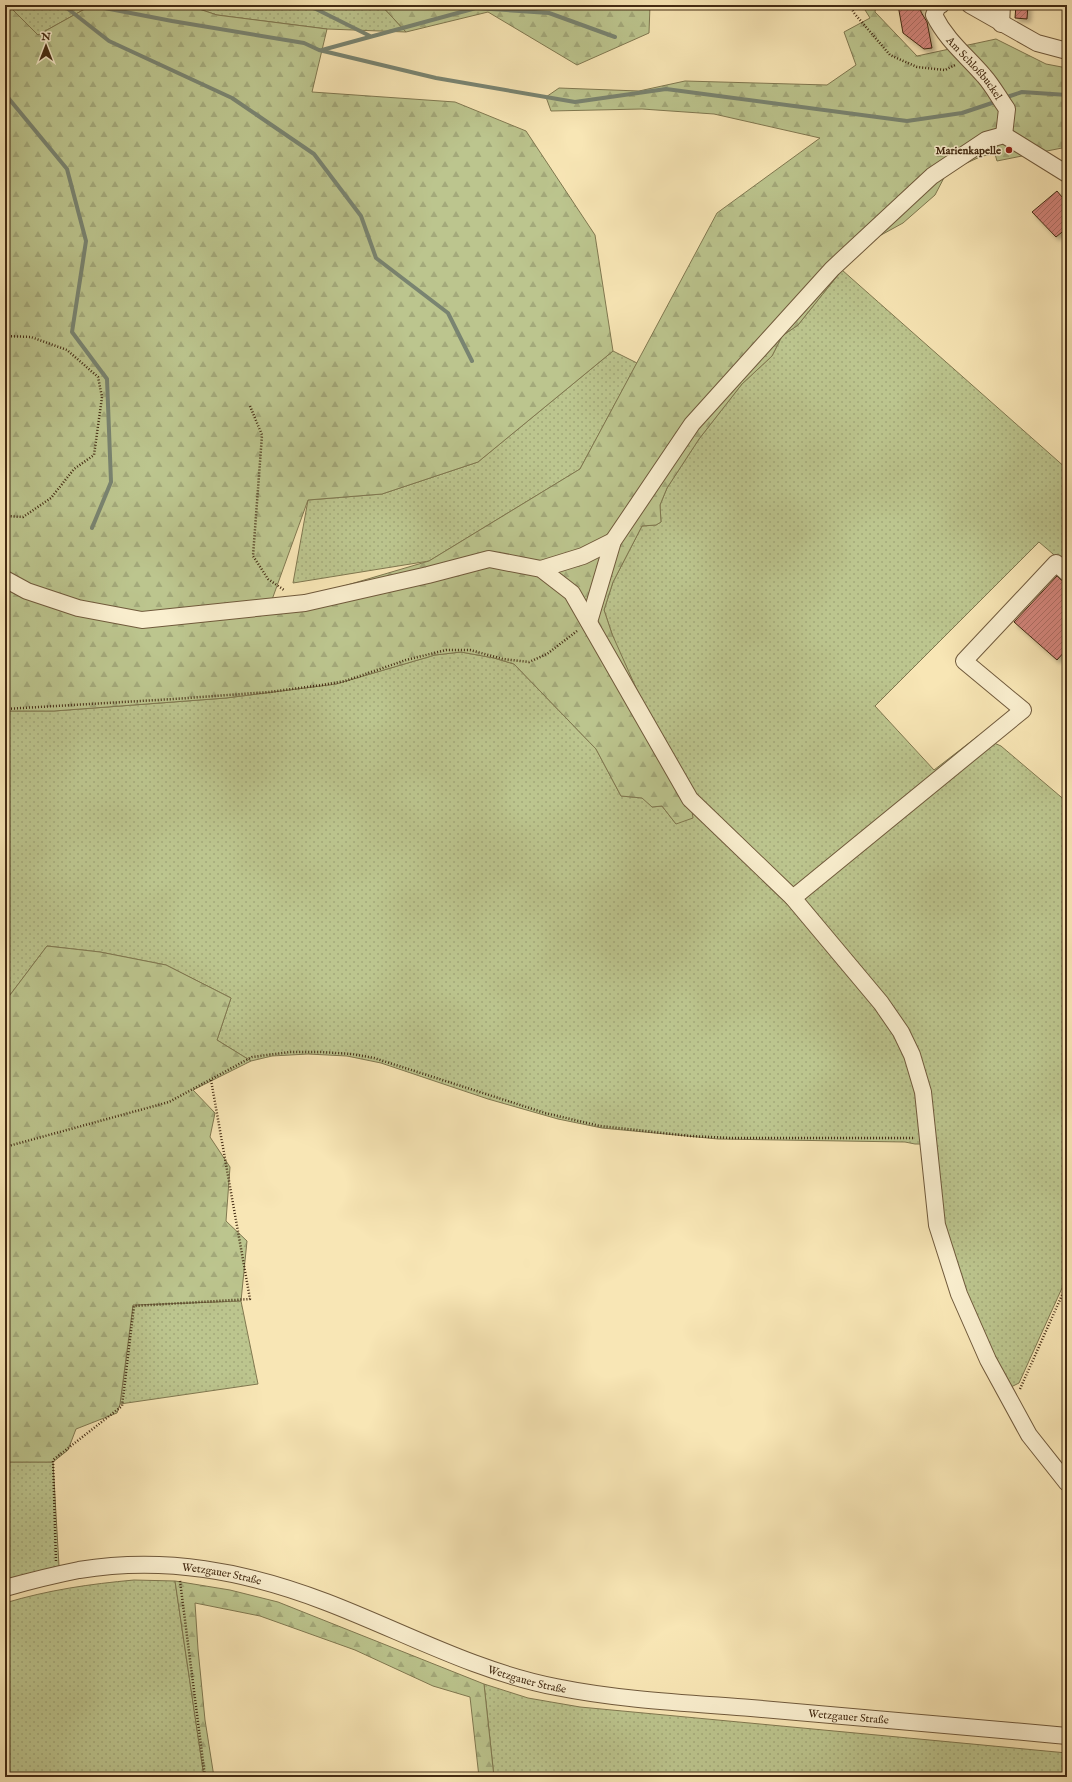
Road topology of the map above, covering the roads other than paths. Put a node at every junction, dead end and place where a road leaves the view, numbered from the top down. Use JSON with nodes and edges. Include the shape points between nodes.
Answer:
{"nodes":[{"id":1,"x":941,"y":5,"type":"edge"},
{"id":2,"x":970,"y":5,"type":"edge"},
{"id":3,"x":1002,"y":5,"type":"edge"},
{"id":4,"x":1001,"y":24,"type":"junction"},
{"id":5,"x":1067,"y":51,"type":"edge"},
{"id":6,"x":1004,"y":135,"type":"junction"},
{"id":7,"x":1067,"y":174,"type":"edge"},
{"id":8,"x":613,"y":541,"type":"junction"},
{"id":9,"x":1061,"y":568,"type":"edge"},
{"id":10,"x":541,"y":569,"type":"junction"},
{"id":11,"x":5,"y":579,"type":"edge"},
{"id":12,"x":589,"y":622,"type":"junction"},
{"id":13,"x":793,"y":898,"type":"junction"},
{"id":14,"x":1067,"y":1483,"type":"edge"},
{"id":15,"x":5,"y":1588,"type":"edge"},
{"id":16,"x":1067,"y":1736,"type":"edge"}],
"edges":[{"from":1,"to":6,"type":"street","name":"Am Schloßbuckel","via":[[934,16],[941,30],[984,75],[1006,108]]},
{"from":2,"to":4,"type":"street"},
{"from":3,"to":4,"type":"street"},
{"from":4,"to":5,"type":"street","via":[[1037,43]]},
{"from":6,"to":7,"type":"street"},
{"from":6,"to":8,"type":"street","via":[[986,140],[932,176],[832,269],[692,424]]},
{"from":8,"to":10,"type":"street","via":[[583,556]]},
{"from":8,"to":12,"type":"street"},
{"from":9,"to":13,"type":"street","via":[[964,661],[1023,710]]},
{"from":10,"to":11,"type":"street","via":[[489,559],[305,603],[142,620],[78,608],[27,592]]},
{"from":10,"to":12,"type":"street","via":[[572,593]]},
{"from":12,"to":13,"type":"street","via":[[690,799]]},
{"from":13,"to":14,"type":"street","via":[[881,1003],[901,1032],[912,1055],[923,1092],[937,1225],[958,1294],[988,1360],[1029,1435]]},
{"from":15,"to":16,"type":"street","name":"Wetzgauer Straße","via":[[56,1575],[111,1567],[179,1566],[215,1570],[250,1578],[326,1602],[468,1662],[513,1677],[557,1687],[606,1695]]}]}
